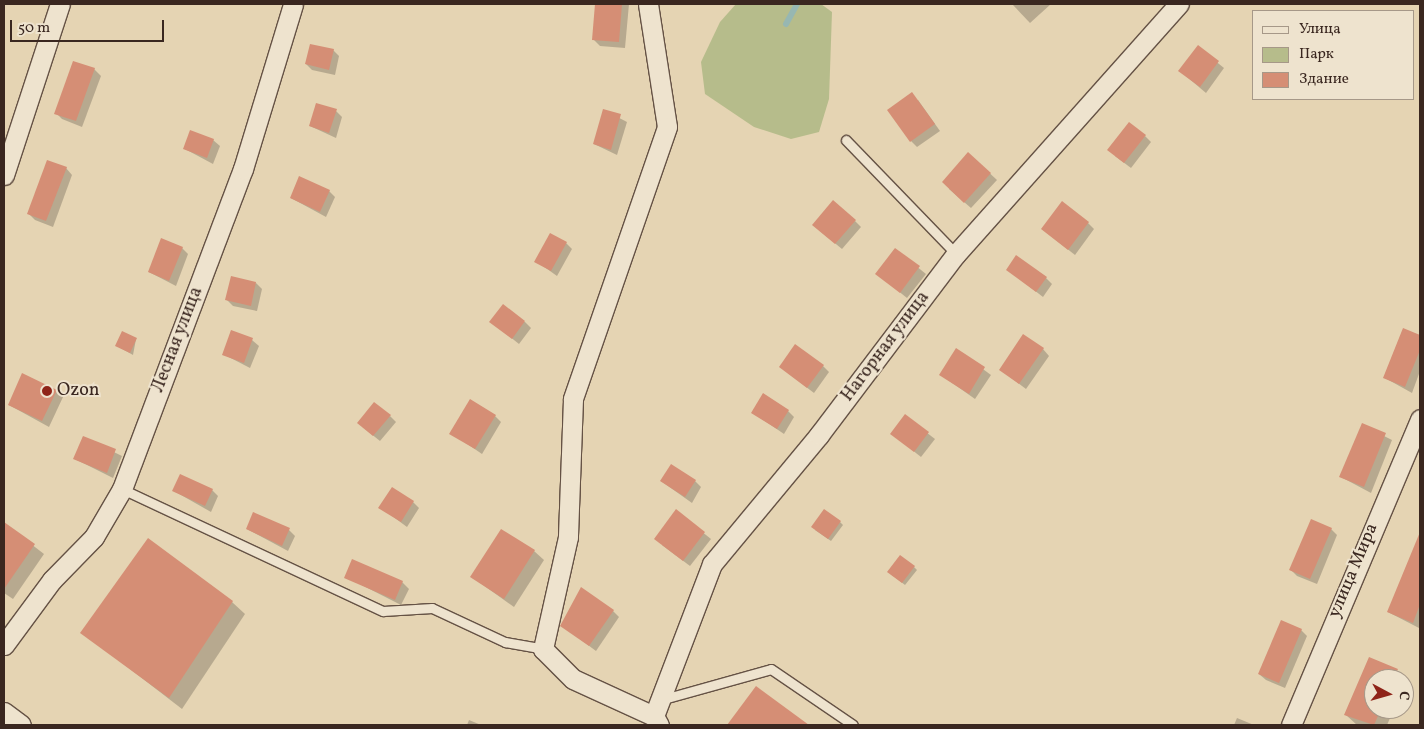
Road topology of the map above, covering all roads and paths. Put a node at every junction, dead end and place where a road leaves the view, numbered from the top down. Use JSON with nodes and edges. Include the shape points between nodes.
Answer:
{"nodes":[{"id":1,"x":60,"y":4,"type":"edge"},
{"id":2,"x":293,"y":4,"type":"edge"},
{"id":3,"x":648,"y":4,"type":"edge"},
{"id":4,"x":1179,"y":4,"type":"edge"},
{"id":5,"x":846,"y":140,"type":"dead end"},
{"id":6,"x":4,"y":175,"type":"edge"},
{"id":7,"x":956,"y":254,"type":"junction"},
{"id":8,"x":1420,"y":419,"type":"edge"},
{"id":9,"x":122,"y":489,"type":"junction"},
{"id":10,"x":4,"y":645,"type":"edge"},
{"id":11,"x":544,"y":649,"type":"junction"},
{"id":12,"x":4,"y":712,"type":"edge"},
{"id":13,"x":658,"y":714,"type":"edge"},
{"id":14,"x":21,"y":725,"type":"edge"},
{"id":15,"x":853,"y":725,"type":"edge"},
{"id":16,"x":1291,"y":725,"type":"edge"}],
"edges":[{"from":1,"to":6,"type":"street"},
{"from":2,"to":9,"type":"street","name":"Лесная улица","via":[[243,169]]},
{"from":3,"to":11,"type":"street","via":[[667,127],[573,399],[568,537]]},
{"from":4,"to":7,"type":"street","name":"Нагорная улица"},
{"from":5,"to":7,"type":"lane"},
{"from":7,"to":13,"type":"street","name":"Нагорная улица","via":[[819,435],[712,564]]},
{"from":8,"to":16,"type":"street","name":"улица Мира"},
{"from":9,"to":10,"type":"street","name":"Лесная улица","via":[[94,537],[52,580]]},
{"from":9,"to":11,"type":"lane","via":[[383,611],[432,608],[505,642]]},
{"from":11,"to":13,"type":"street","via":[[573,679]]},
{"from":12,"to":14,"type":"street"},
{"from":13,"to":15,"type":"lane","via":[[771,669]]}]}
